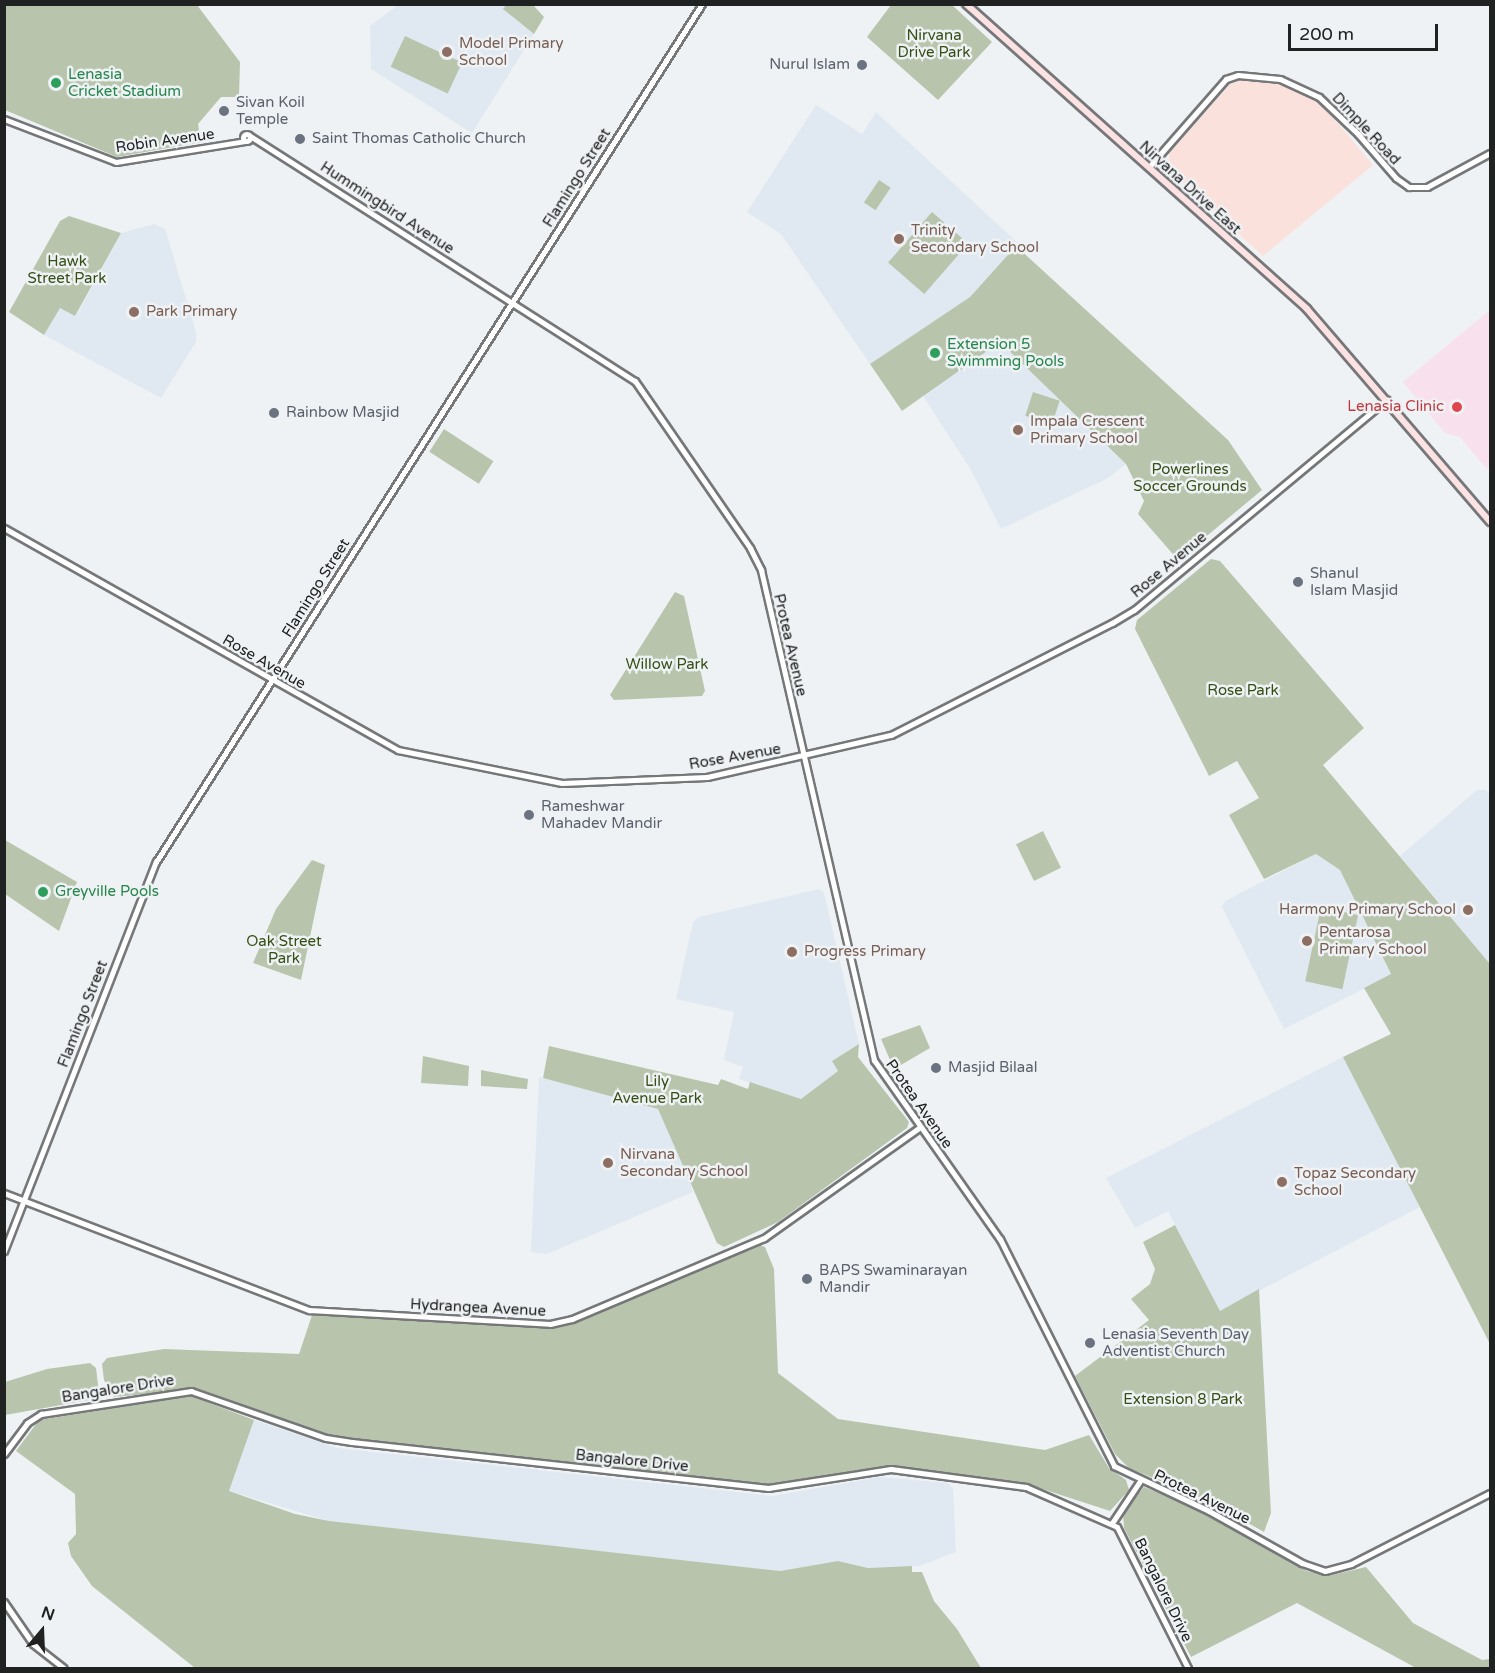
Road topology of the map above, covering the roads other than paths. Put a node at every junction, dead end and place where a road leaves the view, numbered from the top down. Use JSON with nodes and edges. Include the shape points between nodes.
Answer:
{"nodes":[{"id":1,"x":702,"y":4,"type":"edge"},
{"id":2,"x":966,"y":4,"type":"edge"},
{"id":3,"x":4,"y":119,"type":"edge"},
{"id":4,"x":247,"y":139,"type":"joint"},
{"id":5,"x":1491,"y":153,"type":"edge"},
{"id":6,"x":1149,"y":167,"type":"junction"},
{"id":7,"x":511,"y":302,"type":"junction"},
{"id":8,"x":1387,"y":399,"type":"junction"},
{"id":9,"x":1491,"y":522,"type":"edge"},
{"id":10,"x":4,"y":528,"type":"edge"},
{"id":11,"x":273,"y":680,"type":"junction"},
{"id":12,"x":803,"y":756,"type":"junction"},
{"id":13,"x":920,"y":1127,"type":"junction"},
{"id":14,"x":4,"y":1193,"type":"edge"},
{"id":15,"x":24,"y":1200,"type":"junction"},
{"id":16,"x":4,"y":1251,"type":"edge"},
{"id":17,"x":4,"y":1454,"type":"edge"},
{"id":18,"x":1140,"y":1481,"type":"junction"},
{"id":19,"x":1491,"y":1493,"type":"edge"},
{"id":20,"x":1112,"y":1522,"type":"junction"},
{"id":21,"x":4,"y":1602,"type":"edge"},
{"id":22,"x":64,"y":1668,"type":"edge"},
{"id":23,"x":1188,"y":1668,"type":"edge"}],
"edges":[{"from":1,"to":7,"type":"street","name":"Flamingo Street"},
{"from":2,"to":6,"type":"main road","name":"Nirvana Drive East"},
{"from":3,"to":4,"type":"street","name":"Robin Avenue","via":[[116,162]]},
{"from":4,"to":7,"type":"street","name":"Hummingbird Avenue","via":[[265,145]]},
{"from":5,"to":6,"type":"street","name":"Dimple Road","via":[[1427,187],[1409,187],[1319,97],[1280,79],[1238,75],[1224,81]]},
{"from":6,"to":8,"type":"main road","name":"Nirvana Drive East","via":[[1307,309]]},
{"from":7,"to":11,"type":"street","name":"Flamingo Street"},
{"from":7,"to":12,"type":"street","name":"Protea Avenue","via":[[635,381],[750,548],[761,570]]},
{"from":8,"to":9,"type":"main road","name":"Nirvana Drive East"},
{"from":8,"to":12,"type":"street","name":"Rose Avenue","via":[[1126,616],[894,734]]},
{"from":10,"to":11,"type":"street","name":"Rose Avenue"},
{"from":11,"to":12,"type":"street","name":"Rose Avenue","via":[[398,750],[557,783],[707,777]]},
{"from":11,"to":15,"type":"street","name":"Flamingo Street","via":[[156,862]]},
{"from":12,"to":13,"type":"street","name":"Protea Avenue","via":[[872,1055]]},
{"from":13,"to":15,"type":"street","name":"Hydrangea Avenue","via":[[764,1238],[556,1324],[309,1310]]},
{"from":13,"to":18,"type":"street","name":"Protea Avenue","via":[[1000,1239],[1106,1456],[1121,1472]]},
{"from":14,"to":15,"type":"street","name":"Hydrangea Avenue"},
{"from":15,"to":16,"type":"street","name":"Flamingo Street"},
{"from":17,"to":20,"type":"street","name":"Bangalore Drive","via":[[27,1423],[41,1414],[191,1391],[341,1441],[770,1488],[901,1469],[1026,1486]]},
{"from":18,"to":19,"type":"street","name":"Protea Avenue","via":[[1203,1508],[1302,1563],[1325,1571],[1352,1564]]},
{"from":18,"to":20,"type":"street"},
{"from":20,"to":23,"type":"street","name":"Bangalore Drive","via":[[1127,1541]]},
{"from":21,"to":22,"type":"street","via":[[33,1644]]}]}
